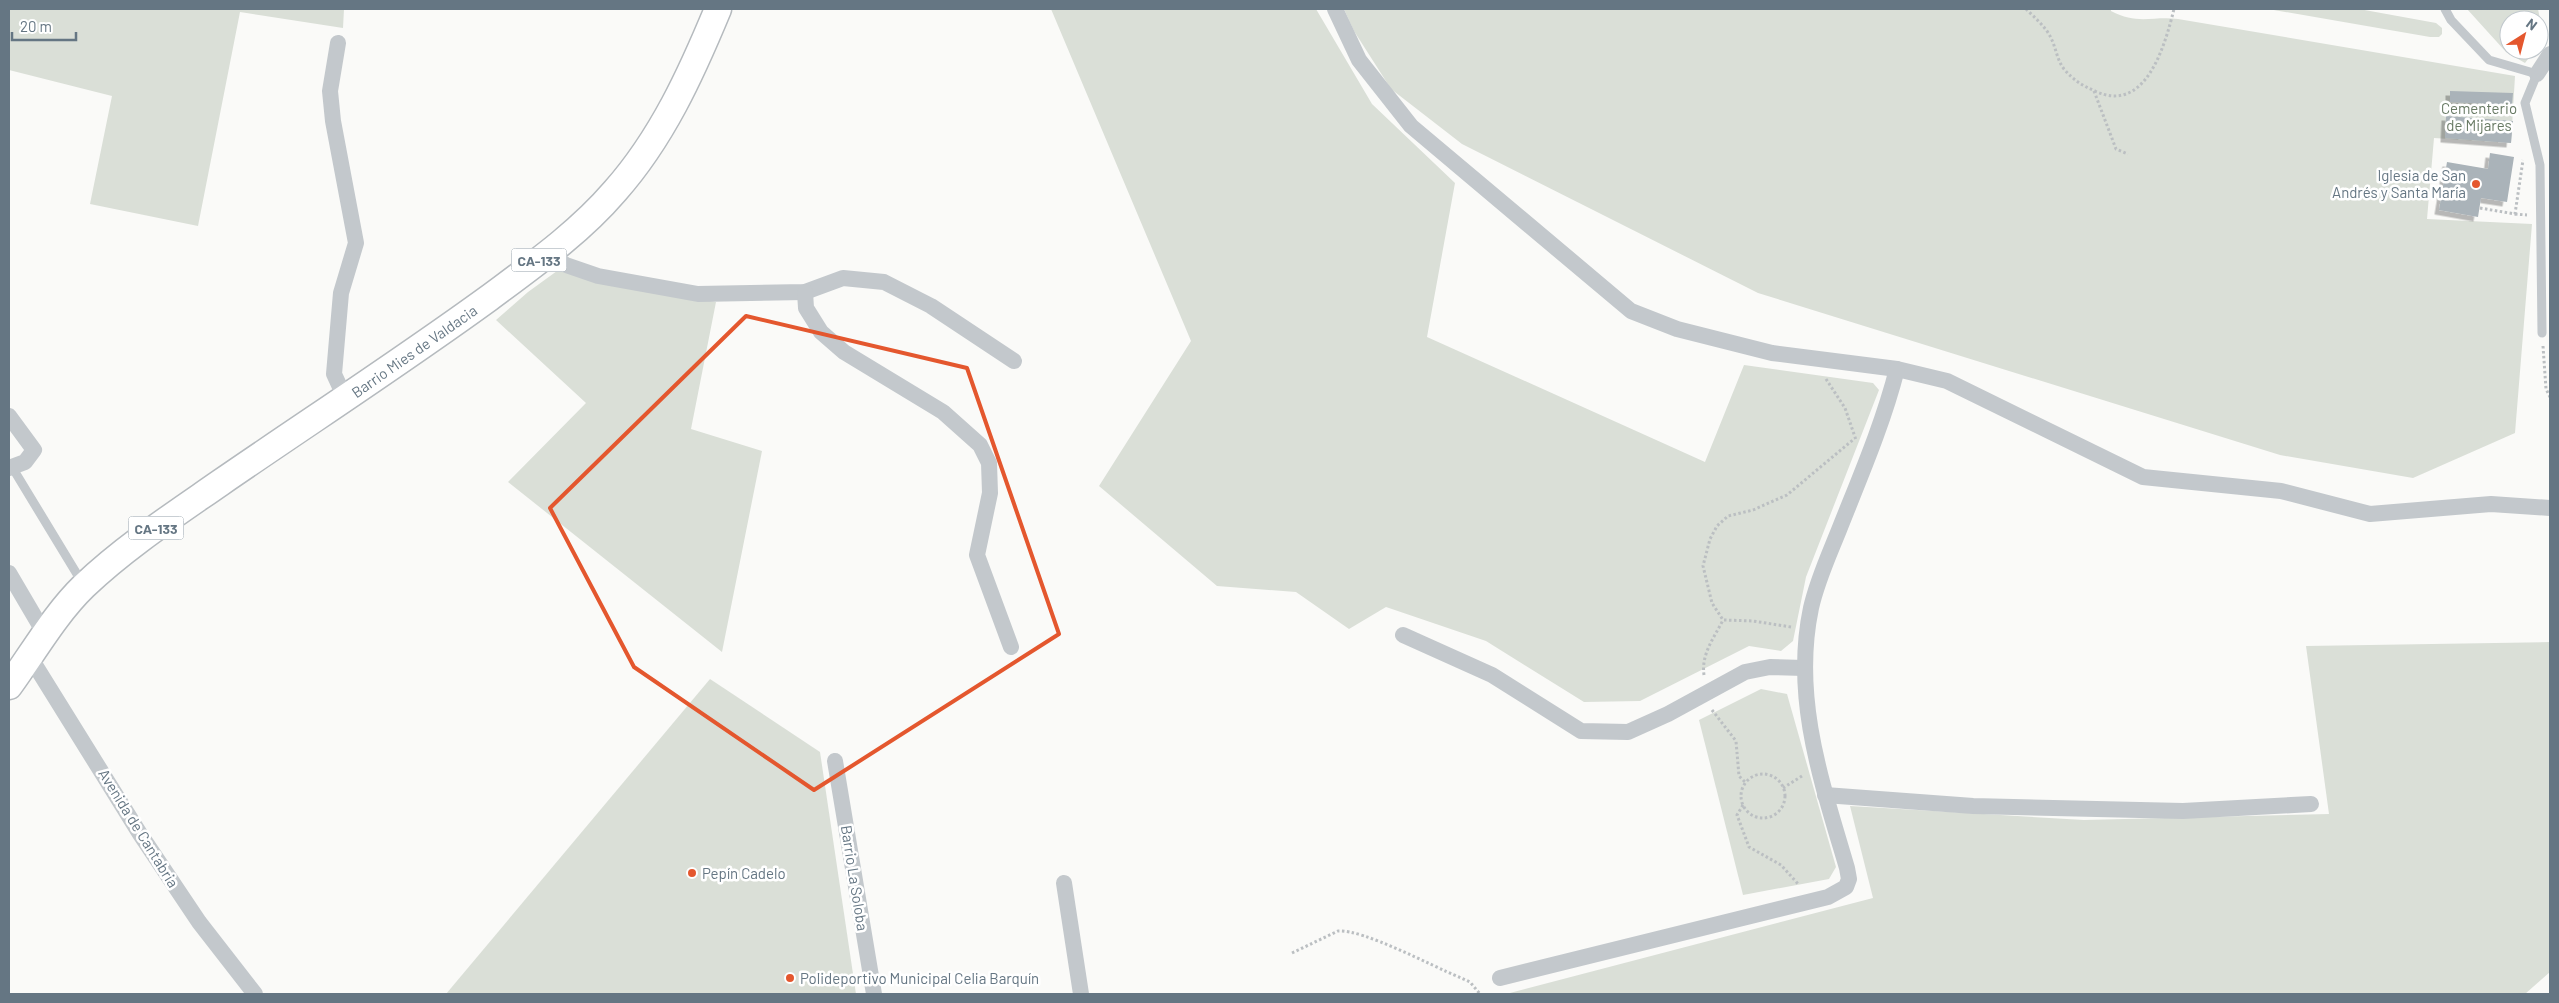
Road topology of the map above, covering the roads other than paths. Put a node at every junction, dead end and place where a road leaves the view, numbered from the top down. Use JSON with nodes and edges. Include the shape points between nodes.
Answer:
{"nodes":[{"id":1,"x":718,"y":9,"type":"edge"},
{"id":2,"x":1334,"y":9,"type":"edge"},
{"id":3,"x":2445,"y":9,"type":"edge"},
{"id":4,"x":338,"y":43,"type":"dead end"},
{"id":5,"x":2550,"y":54,"type":"edge"},
{"id":6,"x":2544,"y":72,"type":"edge"},
{"id":7,"x":548,"y":254,"type":"junction"},
{"id":8,"x":805,"y":292,"type":"junction"},
{"id":9,"x":2542,"y":333,"type":"road end"},
{"id":10,"x":1014,"y":361,"type":"dead end"},
{"id":11,"x":1897,"y":369,"type":"junction"},
{"id":12,"x":345,"y":398,"type":"junction"},
{"id":13,"x":9,"y":416,"type":"edge"},
{"id":14,"x":10,"y":468,"type":"edge"},
{"id":15,"x":2550,"y":508,"type":"edge"},
{"id":16,"x":9,"y":573,"type":"edge"},
{"id":17,"x":84,"y":586,"type":"junction"},
{"id":18,"x":1403,"y":635,"type":"dead end"},
{"id":19,"x":46,"y":636,"type":"junction"},
{"id":20,"x":1011,"y":647,"type":"dead end"},
{"id":21,"x":30,"y":657,"type":"junction"},
{"id":22,"x":1804,"y":668,"type":"junction"},
{"id":23,"x":9,"y":686,"type":"edge"},
{"id":24,"x":835,"y":761,"type":"dead end"},
{"id":25,"x":1825,"y":795,"type":"junction"},
{"id":26,"x":2311,"y":804,"type":"dead end"},
{"id":27,"x":1064,"y":883,"type":"dead end"},
{"id":28,"x":1500,"y":978,"type":"dead end"},
{"id":29,"x":255,"y":994,"type":"edge"},
{"id":30,"x":874,"y":994,"type":"edge"},
{"id":31,"x":1081,"y":994,"type":"edge"}],
"edges":[{"from":1,"to":7,"type":"main road","name":"Barrio Mies de Valdacia","number":"CA-133","via":[[693,70],[654,140],[615,192]]},
{"from":2,"to":11,"type":"street","via":[[1359,60],[1411,126],[1631,311],[1677,328],[1772,353]]},
{"from":3,"to":6,"type":"lane","via":[[2451,20],[2490,60]]},
{"from":4,"to":12,"type":"street","via":[[330,91],[356,243],[341,293],[334,374]]},
{"from":5,"to":6,"type":"street"},
{"from":6,"to":9,"type":"lane","via":[[2525,103],[2540,165]]},
{"from":7,"to":8,"type":"street","via":[[566,266],[598,276],[698,294]]},
{"from":7,"to":12,"type":"main road","name":"Barrio Mies de Valdacia","number":"CA-133"},
{"from":8,"to":10,"type":"street","via":[[842,278],[884,282],[931,306]]},
{"from":8,"to":20,"type":"street","via":[[806,308],[821,332],[844,352],[943,412],[980,445],[989,463],[990,493],[977,555]]},
{"from":11,"to":15,"type":"street","via":[[1947,381],[2143,477],[2281,491],[2370,514],[2491,504]]},
{"from":11,"to":22,"type":"street","via":[[1886,410],[1811,607]]},
{"from":12,"to":17,"type":"main road","name":"Barrio Mies de Valdacia","number":"CA-133","via":[[155,528]]},
{"from":13,"to":14,"type":"street","via":[[34,450],[25,462]]},
{"from":14,"to":17,"type":"lane"},
{"from":16,"to":19,"type":"street"},
{"from":17,"to":19,"type":"main road","name":"Barrio Mies de Valdacia","number":"CA-133"},
{"from":18,"to":22,"type":"street","via":[[1492,675],[1581,731],[1628,732],[1745,672],[1770,667]]},
{"from":19,"to":21,"type":"main road","number":"CA-133"},
{"from":21,"to":23,"type":"main road","number":"CA-133"},
{"from":21,"to":29,"type":"street","name":"Avenida de Cantabria","via":[[140,834],[199,922]]},
{"from":22,"to":25,"type":"street","via":[[1810,730]]},
{"from":24,"to":30,"type":"street","name":"Barrio La Soloba"},
{"from":25,"to":26,"type":"street","via":[[1972,806],[2183,811]]},
{"from":25,"to":28,"type":"street","via":[[1849,879],[1842,891]]},
{"from":27,"to":31,"type":"street"}]}
